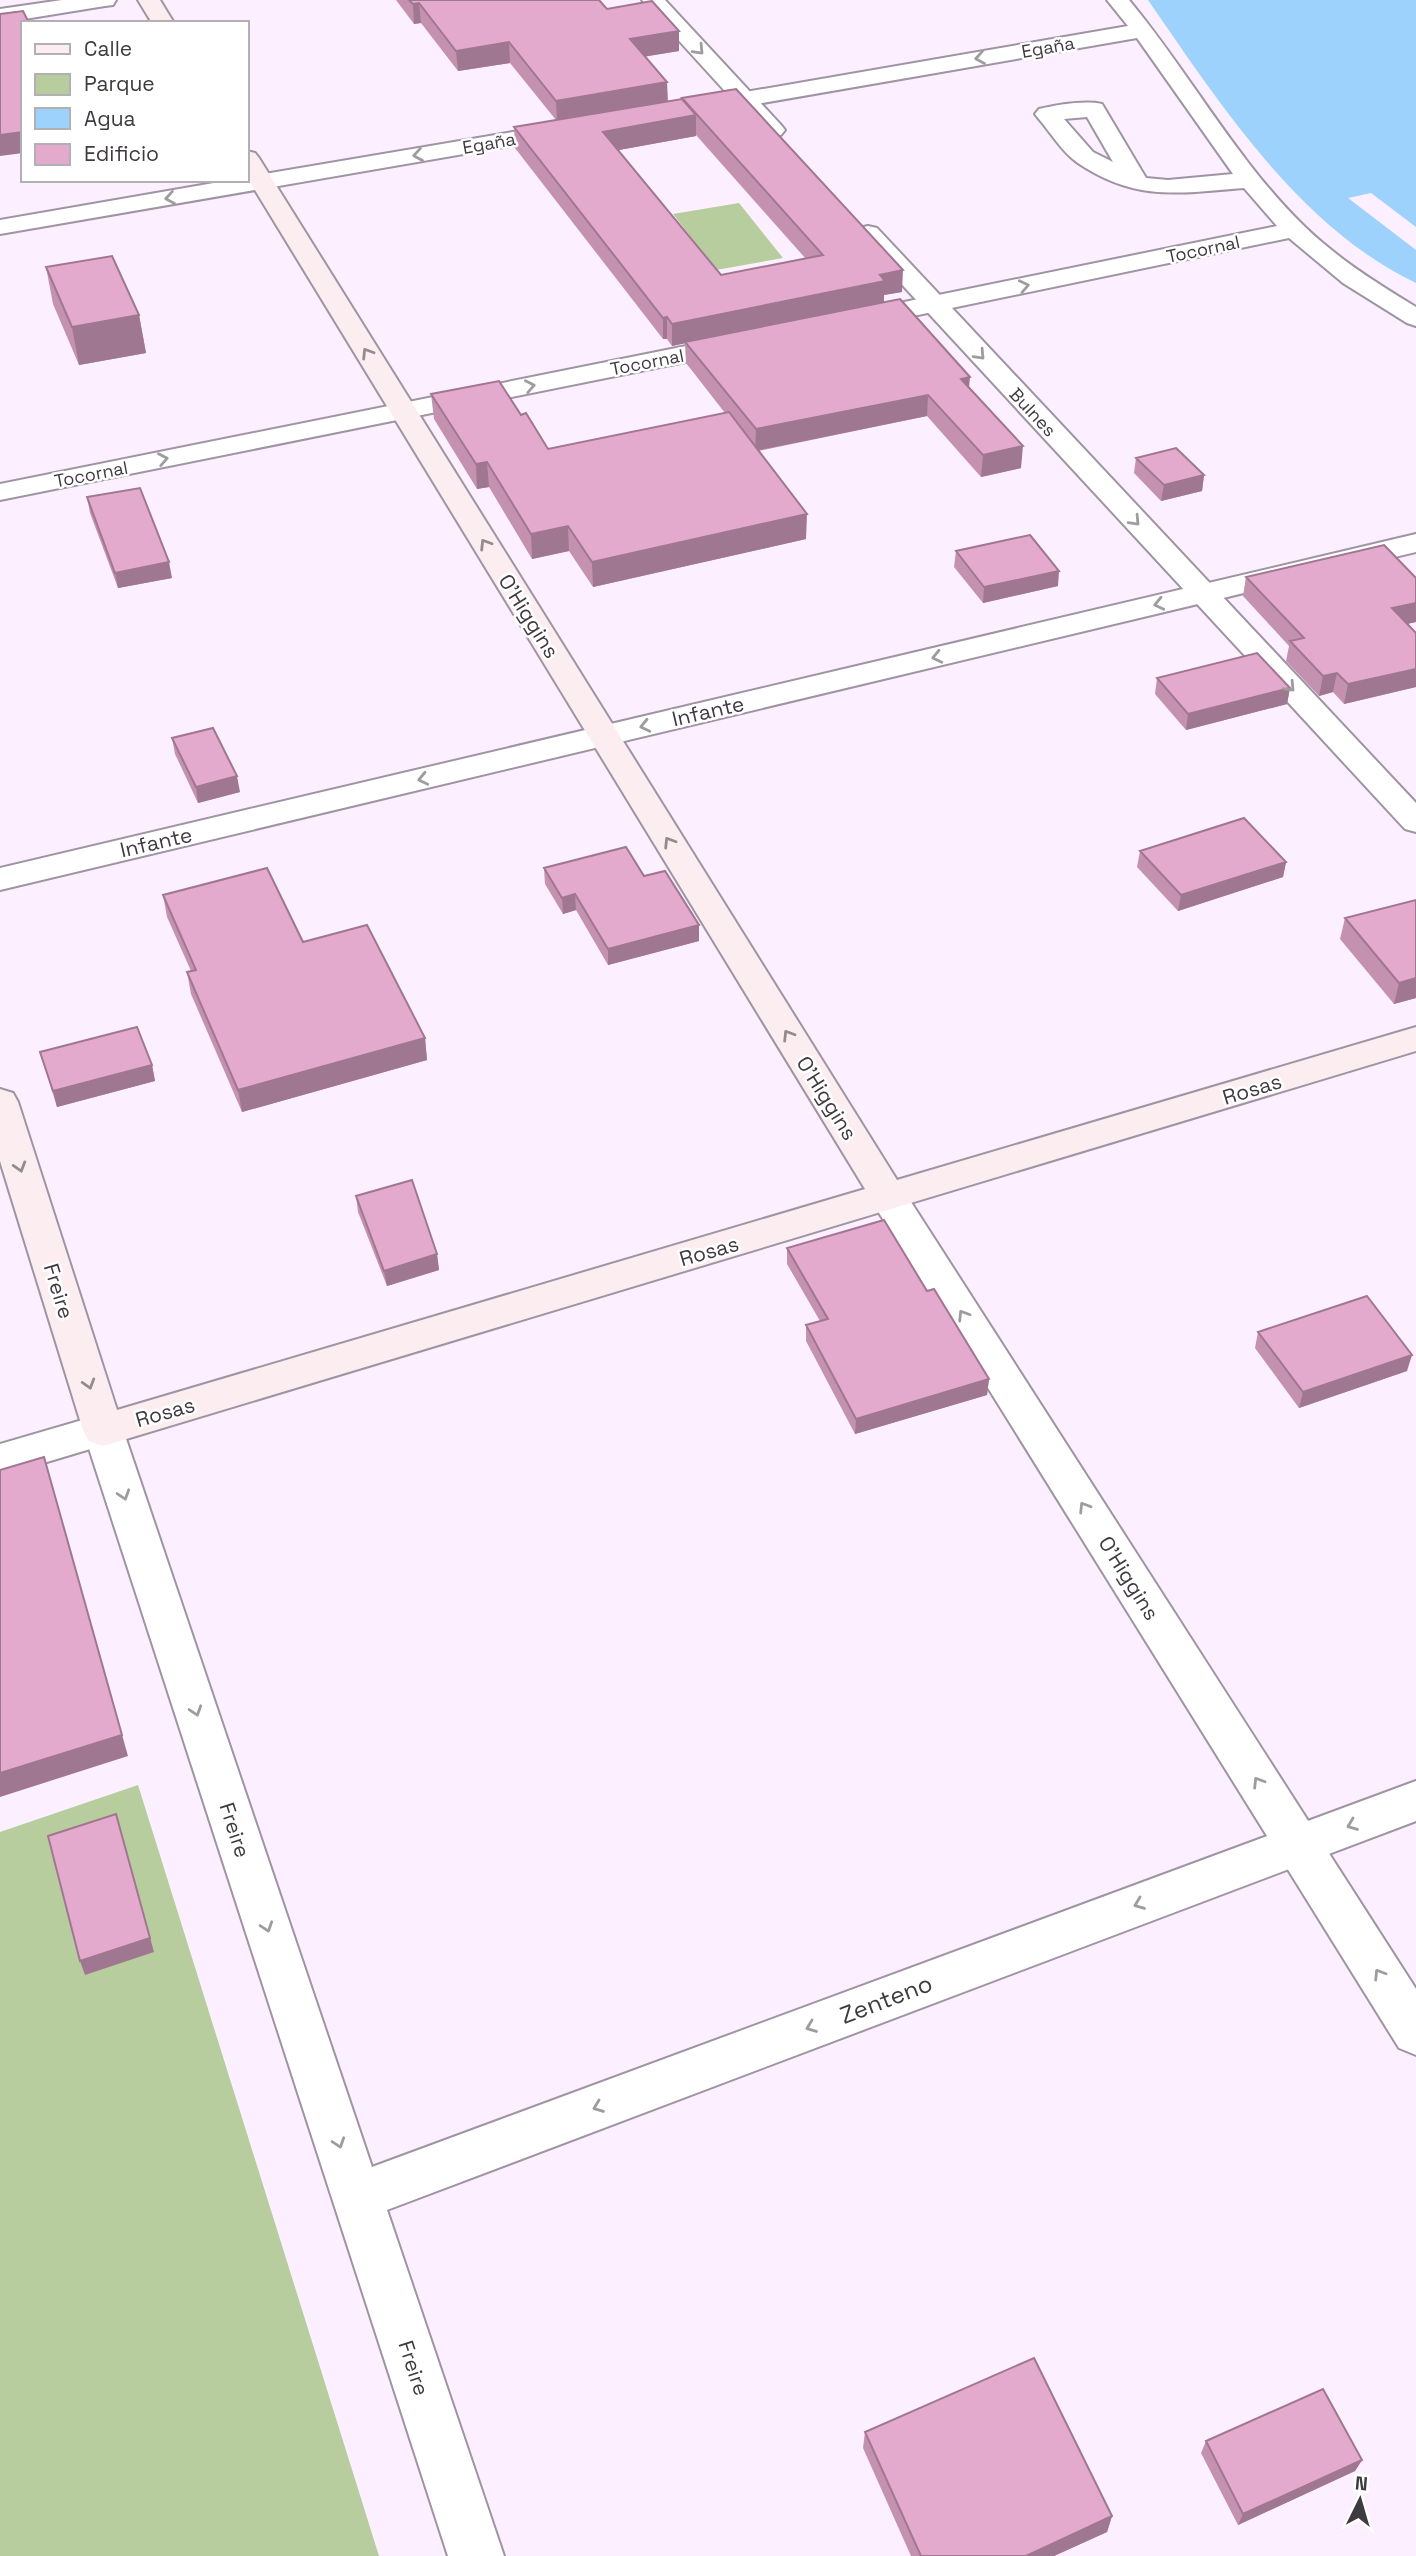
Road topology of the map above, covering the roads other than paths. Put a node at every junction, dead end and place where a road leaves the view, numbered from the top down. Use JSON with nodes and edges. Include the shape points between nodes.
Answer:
{"nodes":[{"id":1,"x":105,"y":0,"type":"edge"},
{"id":2,"x":149,"y":0,"type":"edge"},
{"id":3,"x":653,"y":0,"type":"edge"},
{"id":4,"x":1118,"y":0,"type":"edge"},
{"id":5,"x":0,"y":16,"type":"edge"},
{"id":6,"x":162,"y":21,"type":"edge"},
{"id":7,"x":1144,"y":30,"type":"junction"},
{"id":8,"x":744,"y":99,"type":"junction"},
{"id":9,"x":676,"y":111,"type":"edge"},
{"id":10,"x":594,"y":125,"type":"edge"},
{"id":11,"x":790,"y":149,"type":"edge"},
{"id":12,"x":248,"y":160,"type":"edge"},
{"id":13,"x":1252,"y":180,"type":"junction"},
{"id":14,"x":261,"y":182,"type":"junction"},
{"id":15,"x":1138,"y":184,"type":"dead end"},
{"id":16,"x":853,"y":217,"type":"edge"},
{"id":17,"x":0,"y":227,"type":"edge"},
{"id":18,"x":1293,"y":230,"type":"junction"},
{"id":19,"x":933,"y":305,"type":"junction"},
{"id":20,"x":1416,"y":318,"type":"edge"},
{"id":21,"x":838,"y":324,"type":"edge"},
{"id":22,"x":757,"y":340,"type":"edge"},
{"id":23,"x":403,"y":411,"type":"junction"},
{"id":24,"x":0,"y":492,"type":"edge"},
{"id":25,"x":1416,"y":543,"type":"edge"},
{"id":26,"x":1203,"y":594,"type":"junction"},
{"id":27,"x":603,"y":736,"type":"junction"},
{"id":28,"x":1416,"y":822,"type":"edge"},
{"id":29,"x":0,"y":879,"type":"edge"},
{"id":30,"x":1416,"y":1039,"type":"edge"},
{"id":31,"x":0,"y":1102,"type":"edge"},
{"id":32,"x":889,"y":1198,"type":"junction"},
{"id":33,"x":103,"y":1430,"type":"junction"},
{"id":34,"x":0,"y":1460,"type":"edge"},
{"id":35,"x":1416,"y":1801,"type":"edge"},
{"id":36,"x":1298,"y":1845,"type":"junction"},
{"id":37,"x":1416,"y":2032,"type":"edge"},
{"id":38,"x":357,"y":2197,"type":"junction"},
{"id":39,"x":476,"y":2556,"type":"edge"}],
"edges":[{"from":1,"to":5,"type":"street"},
{"from":2,"to":6,"type":"main road"},
{"from":3,"to":8,"type":"street","one_way":true},
{"from":4,"to":7,"type":"street"},
{"from":7,"to":8,"type":"street","name":"Egaña","one_way":true},
{"from":7,"to":13,"type":"street"},
{"from":8,"to":9,"type":"street","name":"Egaña"},
{"from":8,"to":11,"type":"street"},
{"from":10,"to":14,"type":"street","name":"Egaña","one_way":true},
{"from":12,"to":14,"type":"main road","name":"O'Higgins"},
{"from":13,"to":15,"type":"street","via":[[1168,187]]},
{"from":13,"to":18,"type":"street"},
{"from":14,"to":17,"type":"street","name":"Egaña","one_way":true},
{"from":23,"to":14,"type":"main road","name":"O'Higgins","one_way":true},
{"from":16,"to":19,"type":"street","name":"Bulnes"},
{"from":19,"to":18,"type":"street","name":"Tocornal","one_way":true},
{"from":18,"to":20,"type":"street","via":[[1372,292]]},
{"from":19,"to":21,"type":"street","name":"Tocornal"},
{"from":19,"to":26,"type":"street","name":"Bulnes","one_way":true},
{"from":23,"to":22,"type":"street","name":"Tocornal","one_way":true},
{"from":24,"to":23,"type":"street","name":"Tocornal","one_way":true},
{"from":27,"to":23,"type":"main road","name":"O'Higgins","one_way":true},
{"from":25,"to":26,"type":"street","name":"Infante"},
{"from":26,"to":27,"type":"street","name":"Infante","one_way":true},
{"from":26,"to":28,"type":"street","name":"Bulnes","one_way":true},
{"from":27,"to":29,"type":"street","name":"Infante","one_way":true},
{"from":32,"to":27,"type":"main road","name":"O'Higgins","one_way":true},
{"from":30,"to":32,"type":"main road","name":"Rosas"},
{"from":31,"to":33,"type":"main road","name":"Freire","one_way":true},
{"from":32,"to":33,"type":"main road","name":"Rosas"},
{"from":36,"to":32,"type":"street","name":"O'Higgins","one_way":true},
{"from":33,"to":34,"type":"street","name":"Rosas"},
{"from":33,"to":38,"type":"street","name":"Freire","one_way":true},
{"from":35,"to":36,"type":"street","name":"Zenteno","one_way":true},
{"from":37,"to":36,"type":"street","name":"O'Higgins","one_way":true},
{"from":36,"to":38,"type":"street","name":"Zenteno","one_way":true},
{"from":38,"to":39,"type":"street","name":"Freire"}]}
